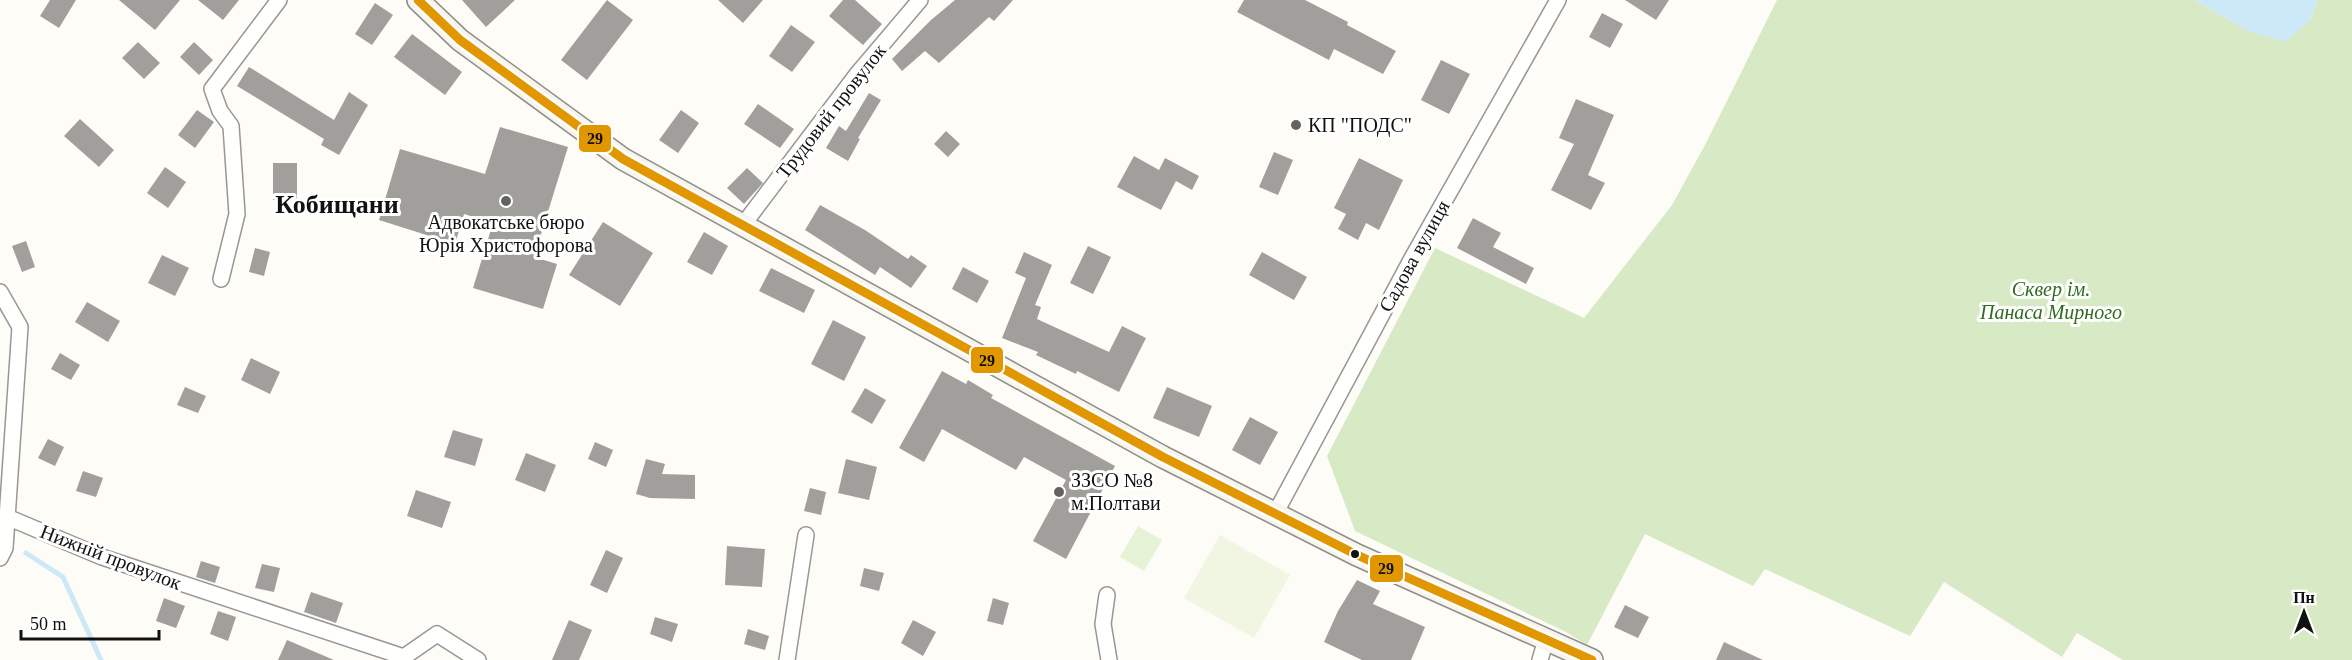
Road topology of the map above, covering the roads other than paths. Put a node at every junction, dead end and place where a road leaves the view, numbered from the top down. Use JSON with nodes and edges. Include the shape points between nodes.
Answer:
{"nodes":[{"id":1,"x":279,"y":0,"type":"edge"},
{"id":2,"x":418,"y":0,"type":"edge"},
{"id":3,"x":921,"y":0,"type":"edge"},
{"id":4,"x":1558,"y":0,"type":"edge"},
{"id":5,"x":743,"y":225,"type":"junction"},
{"id":6,"x":221,"y":279,"type":"dead end"},
{"id":7,"x":0,"y":292,"type":"edge"},
{"id":8,"x":1275,"y":514,"type":"junction"},
{"id":9,"x":8,"y":516,"type":"junction"},
{"id":10,"x":806,"y":535,"type":"dead end"},
{"id":11,"x":0,"y":558,"type":"edge"},
{"id":12,"x":1107,"y":595,"type":"dead end"},
{"id":13,"x":1546,"y":639,"type":"junction"},
{"id":14,"x":790,"y":659,"type":"edge"},
{"id":15,"x":478,"y":660,"type":"edge"},
{"id":16,"x":1109,"y":660,"type":"edge"},
{"id":17,"x":1540,"y":660,"type":"edge"},
{"id":18,"x":1592,"y":660,"type":"edge"}],
"edges":[{"from":1,"to":6,"type":"street","via":[[212,89],[231,126],[237,214]]},
{"from":2,"to":5,"type":"main road","via":[[460,40],[623,159]]},
{"from":3,"to":5,"type":"street","name":"Трудовий провулок","via":[[858,73]]},
{"from":4,"to":8,"type":"street","name":"Садова вулиця","via":[[1411,260]]},
{"from":5,"to":8,"type":"main road","via":[[1163,457]]},
{"from":7,"to":9,"type":"street","via":[[20,327]]},
{"from":8,"to":13,"type":"main road"},
{"from":9,"to":11,"type":"street","via":[[5,548]]},
{"from":9,"to":15,"type":"street","name":"Нижній провулок","via":[[102,557],[404,657],[437,634]]},
{"from":10,"to":14,"type":"street"},
{"from":12,"to":16,"type":"street","via":[[1102,624]]},
{"from":13,"to":17,"type":"street"},
{"from":13,"to":18,"type":"main road"}]}
